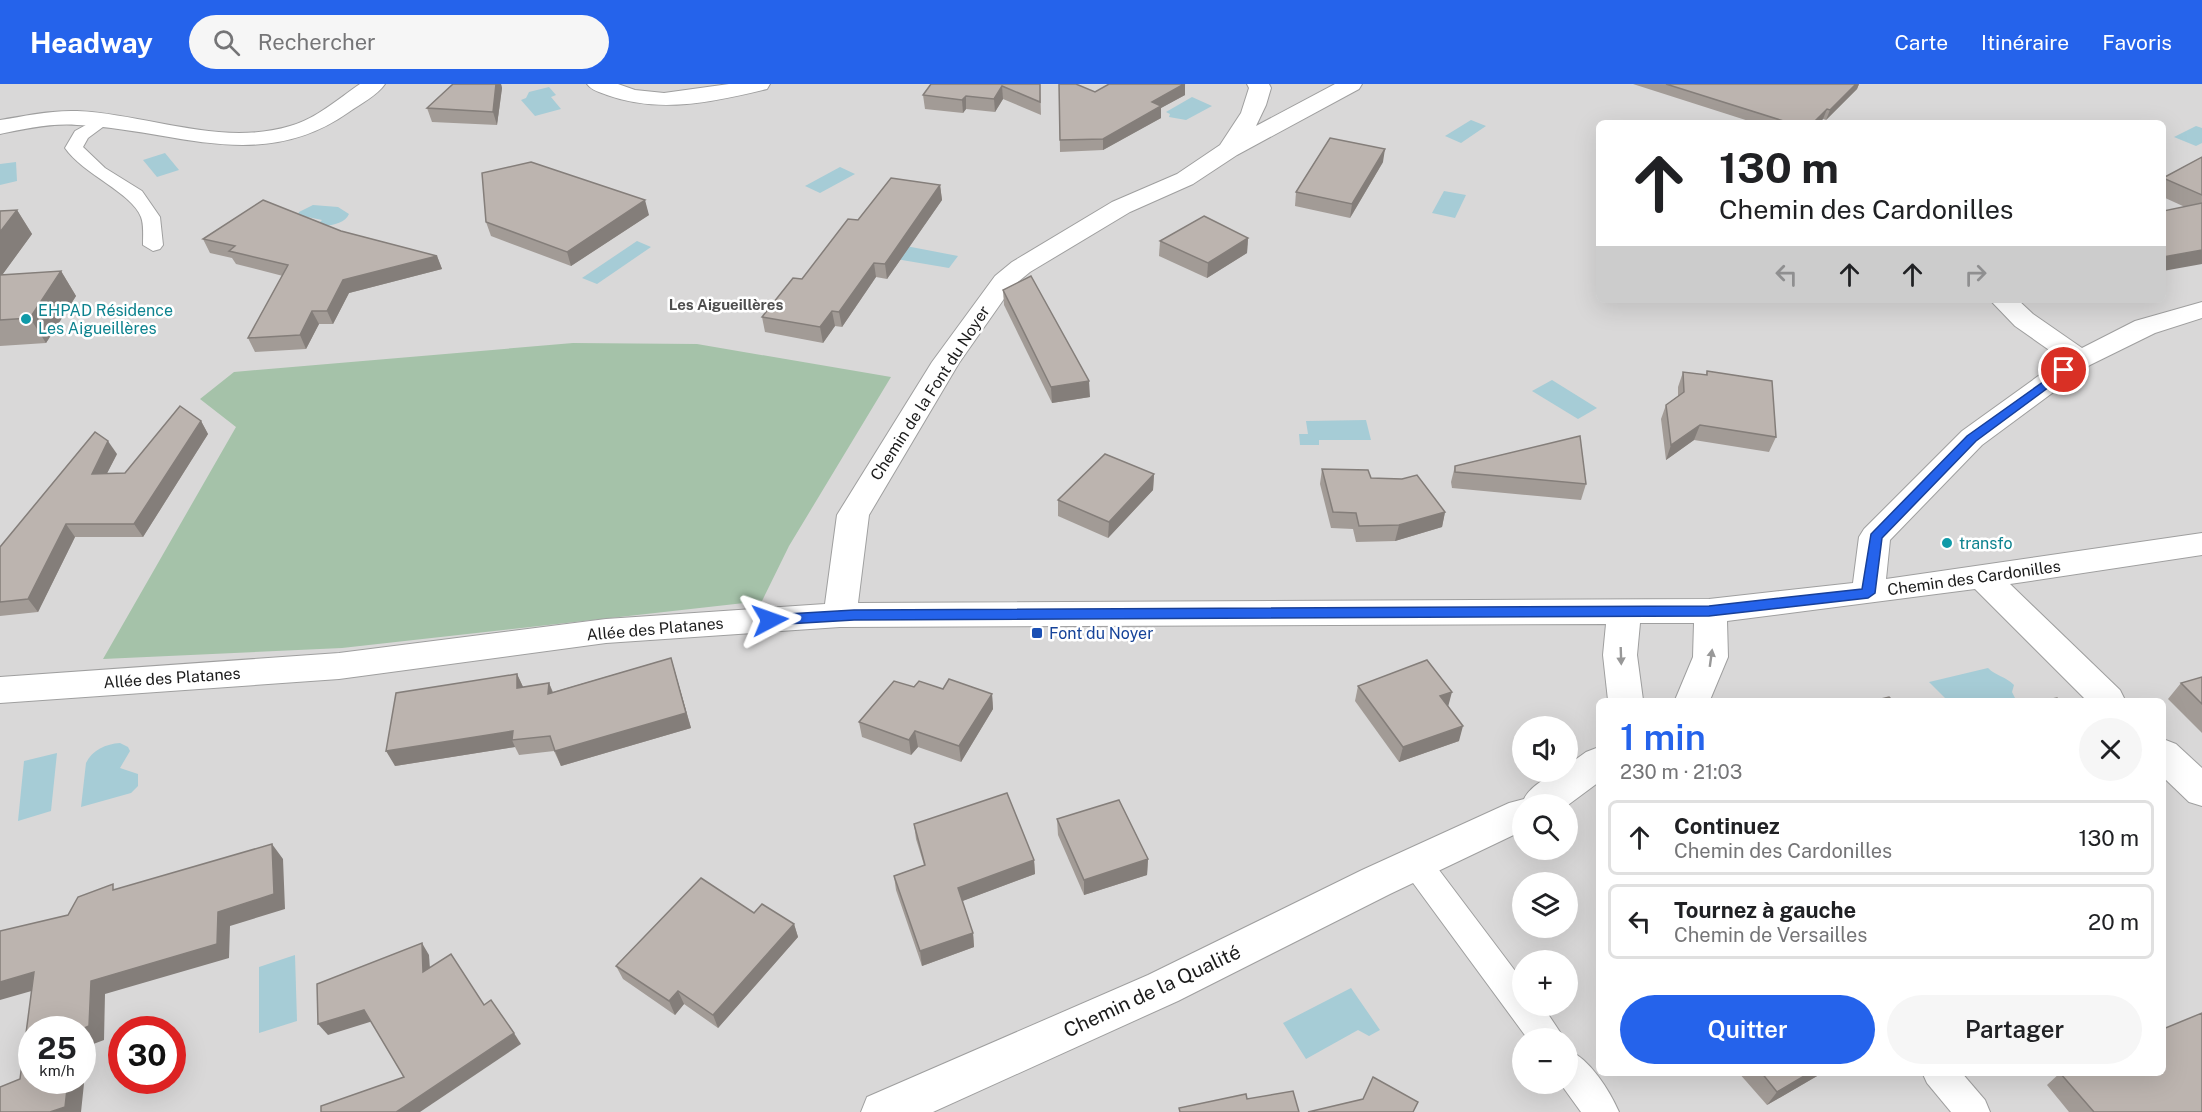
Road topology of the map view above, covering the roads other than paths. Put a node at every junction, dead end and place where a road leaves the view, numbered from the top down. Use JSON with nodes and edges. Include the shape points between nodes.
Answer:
{"nodes":[{"id":1,"x":374,"y":84,"type":"edge"},
{"id":2,"x":598,"y":84,"type":"edge"},
{"id":3,"x":759,"y":84,"type":"edge"},
{"id":4,"x":1257,"y":84,"type":"edge"},
{"id":5,"x":1351,"y":84,"type":"edge"},
{"id":6,"x":102,"y":121,"type":"junction"},
{"id":7,"x":0,"y":127,"type":"edge"},
{"id":8,"x":1227,"y":151,"type":"junction"},
{"id":9,"x":153,"y":245,"type":"dead end"},
{"id":10,"x":2006,"y":303,"type":"edge"},
{"id":11,"x":2202,"y":310,"type":"edge"},
{"id":12,"x":2080,"y":359,"type":"junction"},
{"id":13,"x":2202,"y":544,"type":"edge"},
{"id":14,"x":1981,"y":575,"type":"junction"},
{"id":15,"x":1868,"y":593,"type":"junction"},
{"id":16,"x":1624,"y":611,"type":"junction"},
{"id":17,"x":1709,"y":611,"type":"junction"},
{"id":18,"x":840,"y":615,"type":"junction"},
{"id":19,"x":0,"y":690,"type":"edge"},
{"id":20,"x":1626,"y":698,"type":"edge"},
{"id":21,"x":1694,"y":698,"type":"edge"},
{"id":22,"x":2106,"y":698,"type":"edge"},
{"id":23,"x":2166,"y":757,"type":"edge"},
{"id":24,"x":1596,"y":764,"type":"edge"},
{"id":25,"x":2202,"y":791,"type":"edge"},
{"id":26,"x":1554,"y":794,"type":"edge"},
{"id":27,"x":1512,"y":819,"type":"edge"},
{"id":28,"x":1416,"y":863,"type":"junction"},
{"id":29,"x":1540,"y":1028,"type":"edge"},
{"id":30,"x":1942,"y":1076,"type":"edge"},
{"id":31,"x":1578,"y":1080,"type":"edge"},
{"id":32,"x":884,"y":1112,"type":"edge"},
{"id":33,"x":1602,"y":1112,"type":"edge"},
{"id":34,"x":1973,"y":1112,"type":"edge"}],
"edges":[{"from":1,"to":6,"type":"street","via":[[321,120],[294,133],[273,137],[191,137]]},
{"from":2,"to":3,"type":"street","via":[[633,96],[658,99]]},
{"from":4,"to":8,"type":"street","via":[[1258,102]]},
{"from":5,"to":8,"type":"street","name":"Chemin de la Font du Noyer"},
{"from":6,"to":7,"type":"street","via":[[49,119]]},
{"from":6,"to":9,"type":"lane","via":[[81,135],[74,148],[99,172],[135,195],[152,217]]},
{"from":8,"to":18,"type":"street","name":"Chemin de la Font du Noyer","via":[[1185,179],[1121,207],[1004,281],[946,362],[853,515]]},
{"from":10,"to":12,"type":"street"},
{"from":11,"to":12,"type":"street","via":[[2145,327]]},
{"from":12,"to":15,"type":"street","via":[[1972,438],[1875,537]]},
{"from":13,"to":14,"type":"street","name":"Chemin des Cardonilles"},
{"from":14,"to":15,"type":"street","name":"Chemin des Cardonilles"},
{"from":14,"to":22,"type":"street"},
{"from":15,"to":17,"type":"street","name":"Chemin des Cardonilles"},
{"from":16,"to":17,"type":"street","name":"Allée des Platanes"},
{"from":16,"to":18,"type":"street","name":"Allée des Platanes"},
{"from":16,"to":20,"type":"street","one_way":true,"via":[[1620,655]]},
{"from":21,"to":17,"type":"street","one_way":true,"via":[[1709,673],[1714,640]]},
{"from":18,"to":19,"type":"street","name":"Allée des Platanes","via":[[606,631],[339,666]]},
{"from":23,"to":25,"type":"street"},
{"from":24,"to":26,"type":"street"},
{"from":27,"to":28,"type":"street","name":"Chemin de la Qualité"},
{"from":28,"to":29,"type":"lane"},
{"from":28,"to":32,"type":"street","name":"Chemin de la Qualité","via":[[1163,988]]},
{"from":30,"to":34,"type":"lane"},
{"from":31,"to":33,"type":"lane"}]}
